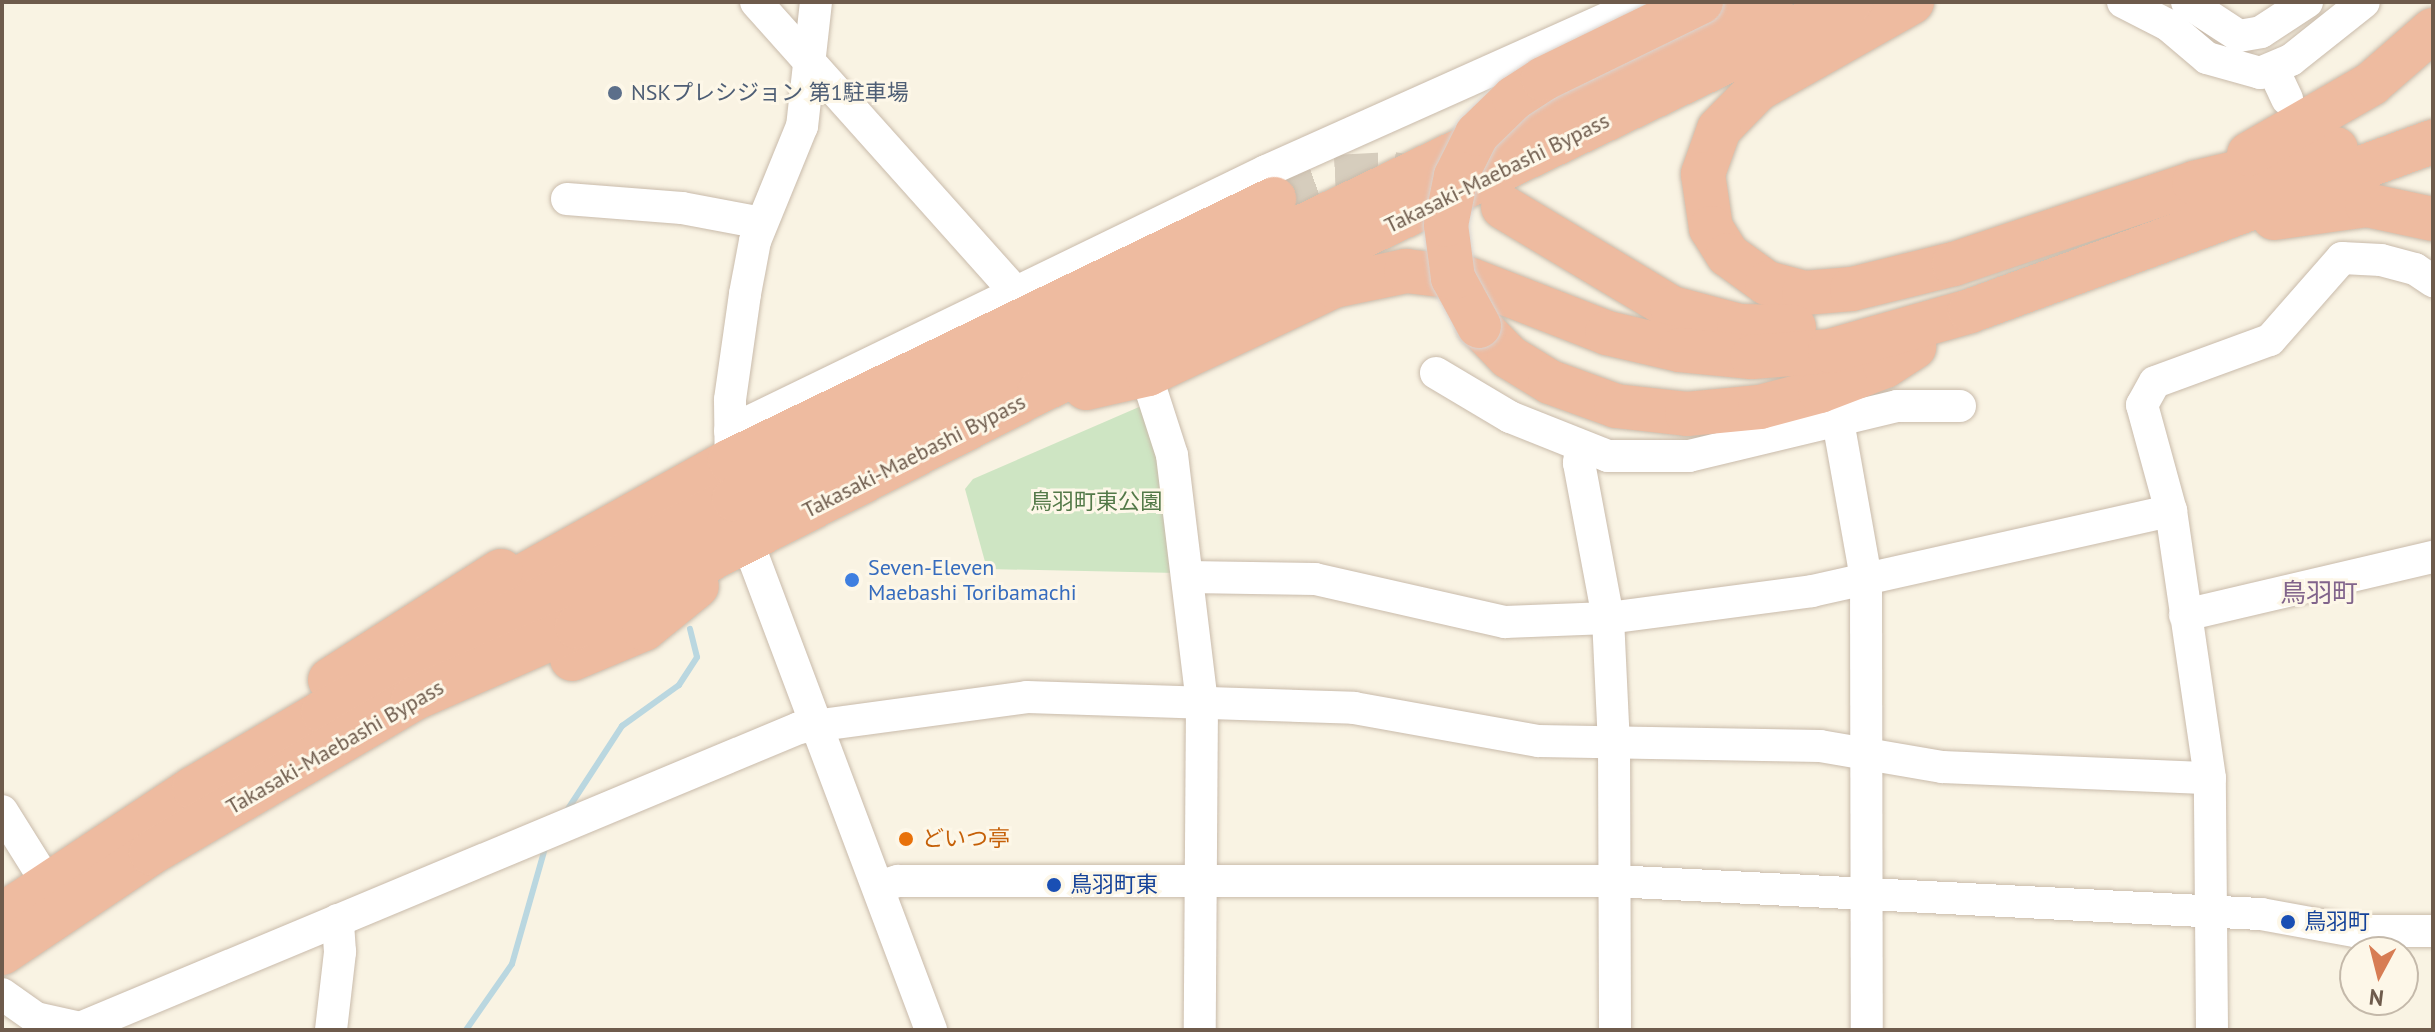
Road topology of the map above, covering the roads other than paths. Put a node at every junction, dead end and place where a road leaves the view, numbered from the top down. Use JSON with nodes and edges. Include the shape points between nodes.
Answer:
{"nodes":[{"id":1,"x":756,"y":2,"type":"edge"},
{"id":2,"x":816,"y":2,"type":"edge"},
{"id":3,"x":1643,"y":2,"type":"edge"},
{"id":4,"x":1701,"y":2,"type":"edge"},
{"id":5,"x":1771,"y":2,"type":"edge"},
{"id":6,"x":1850,"y":2,"type":"edge"},
{"id":7,"x":1912,"y":2,"type":"edge"},
{"id":8,"x":2123,"y":2,"type":"edge"},
{"id":9,"x":2187,"y":2,"type":"edge"},
{"id":10,"x":2307,"y":2,"type":"edge"},
{"id":11,"x":2364,"y":2,"type":"edge"},
{"id":12,"x":1589,"y":14,"type":"edge"},
{"id":13,"x":2433,"y":30,"type":"edge"},
{"id":14,"x":808,"y":58,"type":"junction"},
{"id":15,"x":2433,"y":116,"type":"edge"},
{"id":16,"x":2433,"y":142,"type":"edge"},
{"id":17,"x":2194,"y":183,"type":"junction"},
{"id":18,"x":567,"y":199,"type":"dead end"},
{"id":19,"x":1274,"y":199,"type":"tunnel mouth"},
{"id":20,"x":1503,"y":207,"type":"dead end"},
{"id":21,"x":2433,"y":219,"type":"edge"},
{"id":22,"x":762,"y":223,"type":"junction"},
{"id":23,"x":2329,"y":223,"type":"dead end"},
{"id":24,"x":2192,"y":233,"type":"junction"},
{"id":25,"x":2342,"y":258,"type":"junction"},
{"id":26,"x":1954,"y":264,"type":"junction"},
{"id":27,"x":2433,"y":281,"type":"edge"},
{"id":28,"x":1014,"y":291,"type":"junction"},
{"id":29,"x":1970,"y":311,"type":"junction"},
{"id":30,"x":1436,"y":373,"type":"dead end"},
{"id":31,"x":1040,"y":391,"type":"junction"},
{"id":32,"x":1152,"y":393,"type":"dead end"},
{"id":33,"x":1960,"y":406,"type":"dead end"},
{"id":34,"x":1838,"y":421,"type":"junction"},
{"id":35,"x":1581,"y":448,"type":"junction"},
{"id":36,"x":731,"y":464,"type":"junction"},
{"id":37,"x":2171,"y":511,"type":"junction"},
{"id":38,"x":730,"y":551,"type":"junction"},
{"id":39,"x":2433,"y":557,"type":"edge"},
{"id":40,"x":1188,"y":577,"type":"junction"},
{"id":41,"x":1866,"y":578,"type":"junction"},
{"id":42,"x":2185,"y":615,"type":"junction"},
{"id":43,"x":1608,"y":618,"type":"junction"},
{"id":44,"x":1202,"y":703,"type":"junction"},
{"id":45,"x":817,"y":725,"type":"junction"},
{"id":46,"x":1614,"y":744,"type":"junction"},
{"id":47,"x":1868,"y":752,"type":"junction"},
{"id":48,"x":2210,"y":778,"type":"junction"},
{"id":49,"x":194,"y":788,"type":"junction"},
{"id":50,"x":2,"y":811,"type":"edge"},
{"id":51,"x":1201,"y":881,"type":"junction"},
{"id":52,"x":1613,"y":881,"type":"junction"},
{"id":53,"x":47,"y":883,"type":"junction"},
{"id":54,"x":878,"y":887,"type":"junction"},
{"id":55,"x":1867,"y":893,"type":"junction"},
{"id":56,"x":2213,"y":911,"type":"junction"},
{"id":57,"x":2,"y":915,"type":"edge"},
{"id":58,"x":338,"y":920,"type":"junction"},
{"id":59,"x":2433,"y":931,"type":"edge"},
{"id":60,"x":2,"y":953,"type":"edge"},
{"id":61,"x":2,"y":994,"type":"edge"},
{"id":62,"x":105,"y":1025,"type":"edge"},
{"id":63,"x":331,"y":1030,"type":"edge"},
{"id":64,"x":931,"y":1030,"type":"edge"},
{"id":65,"x":1200,"y":1030,"type":"edge"},
{"id":66,"x":1615,"y":1030,"type":"edge"},
{"id":67,"x":1867,"y":1030,"type":"edge"},
{"id":68,"x":2212,"y":1030,"type":"edge"}],
"edges":[{"from":1,"to":14,"type":"street"},
{"from":2,"to":14,"type":"street"},
{"from":3,"to":12,"type":"street"},
{"from":4,"to":29,"type":"highway","bridge":true,"via":[[1543,79],[1477,134],[1456,176],[1446,225],[1453,278],[1479,326],[1509,357],[1581,395],[1648,412],[1687,414],[1760,407],[1820,391],[1885,366]]},
{"from":5,"to":36,"type":"highway","name":"Takasaki-Maebashi Bypass"},
{"from":6,"to":31,"type":"highway","name":"Takasaki-Maebashi Bypass"},
{"from":7,"to":26,"type":"highway","via":[[1758,89],[1729,116],[1706,159],[1705,209],[1728,255],[1752,275],[1784,290],[1826,293]]},
{"from":8,"to":11,"type":"street","via":[[2168,25],[2224,67],[2280,85]]},
{"from":9,"to":10,"type":"street","via":[[2239,36],[2261,32]]},
{"from":12,"to":28,"type":"street"},
{"from":13,"to":17,"type":"highway","via":[[2345,101]]},
{"from":14,"to":22,"type":"street","via":[[802,126]]},
{"from":14,"to":28,"type":"street"},
{"from":15,"to":17,"type":"highway","via":[[2307,157]]},
{"from":16,"to":24,"type":"highway","via":[[2325,178]]},
{"from":17,"to":26,"type":"highway"},
{"from":18,"to":22,"type":"street","via":[[682,208]]},
{"from":19,"to":36,"type":"highway"},
{"from":20,"to":26,"type":"highway","via":[[1672,308],[1739,326],[1800,327],[1852,318],[1887,305]]},
{"from":21,"to":24,"type":"highway","via":[[2393,207],[2357,205]]},
{"from":22,"to":36,"type":"street","via":[[732,367]]},
{"from":23,"to":25,"type":"street"},
{"from":24,"to":29,"type":"highway"},
{"from":25,"to":27,"type":"street","via":[[2389,262]]},
{"from":25,"to":37,"type":"street","via":[[2270,340],[2155,382],[2146,391],[2142,405]]},
{"from":28,"to":36,"type":"street"},
{"from":29,"to":31,"type":"highway","via":[[1830,351],[1794,356],[1709,354],[1607,333],[1466,278],[1393,272],[1334,286],[1148,374],[1102,387]]},
{"from":30,"to":35,"type":"street","via":[[1479,403]]},
{"from":31,"to":38,"type":"highway","name":"Takasaki-Maebashi Bypass"},
{"from":32,"to":40,"type":"street","via":[[1172,455]]},
{"from":33,"to":34,"type":"street","via":[[1914,403]]},
{"from":34,"to":35,"type":"street","via":[[1689,456],[1608,456]]},
{"from":34,"to":41,"type":"street"},
{"from":35,"to":43,"type":"street","via":[[1579,463]]},
{"from":36,"to":38,"type":"street"},
{"from":36,"to":49,"type":"highway","name":"Takasaki-Maebashi Bypass","via":[[592,535],[387,657],[323,712]]},
{"from":36,"to":49,"type":"highway","via":[[634,486],[263,724]]},
{"from":37,"to":41,"type":"street"},
{"from":37,"to":42,"type":"street"},
{"from":38,"to":45,"type":"street"},
{"from":38,"to":60,"type":"highway","name":"Takasaki-Maebashi Bypass","via":[[413,699],[151,853]]},
{"from":39,"to":42,"type":"street"},
{"from":40,"to":43,"type":"street","via":[[1315,579],[1496,621]]},
{"from":40,"to":44,"type":"street"},
{"from":41,"to":43,"type":"street","via":[[1769,598]]},
{"from":41,"to":47,"type":"street"},
{"from":42,"to":48,"type":"street"},
{"from":43,"to":46,"type":"street"},
{"from":44,"to":45,"type":"street","via":[[1027,697]]},
{"from":44,"to":46,"type":"street","via":[[1354,708],[1508,738]]},
{"from":44,"to":51,"type":"street"},
{"from":45,"to":54,"type":"street"},
{"from":45,"to":58,"type":"street","via":[[559,824]]},
{"from":46,"to":47,"type":"street","via":[[1820,746]]},
{"from":46,"to":52,"type":"street"},
{"from":47,"to":48,"type":"street","via":[[1942,767]]},
{"from":47,"to":55,"type":"street"},
{"from":48,"to":56,"type":"street"},
{"from":49,"to":53,"type":"highway","name":"Takasaki-Maebashi Bypass"},
{"from":50,"to":53,"type":"street"},
{"from":51,"to":52,"type":"street"},
{"from":51,"to":54,"type":"street","via":[[898,881]]},
{"from":51,"to":65,"type":"street"},
{"from":52,"to":55,"type":"street"},
{"from":52,"to":66,"type":"street"},
{"from":53,"to":57,"type":"highway","name":"Takasaki-Maebashi Bypass"},
{"from":54,"to":64,"type":"street"},
{"from":55,"to":56,"type":"street"},
{"from":55,"to":67,"type":"street"},
{"from":56,"to":59,"type":"street","via":[[2355,931]]},
{"from":56,"to":68,"type":"street"},
{"from":58,"to":62,"type":"street"},
{"from":58,"to":63,"type":"street","via":[[340,952]]},
{"from":61,"to":62,"type":"street","via":[[24,1012],[63,1027]]}]}
